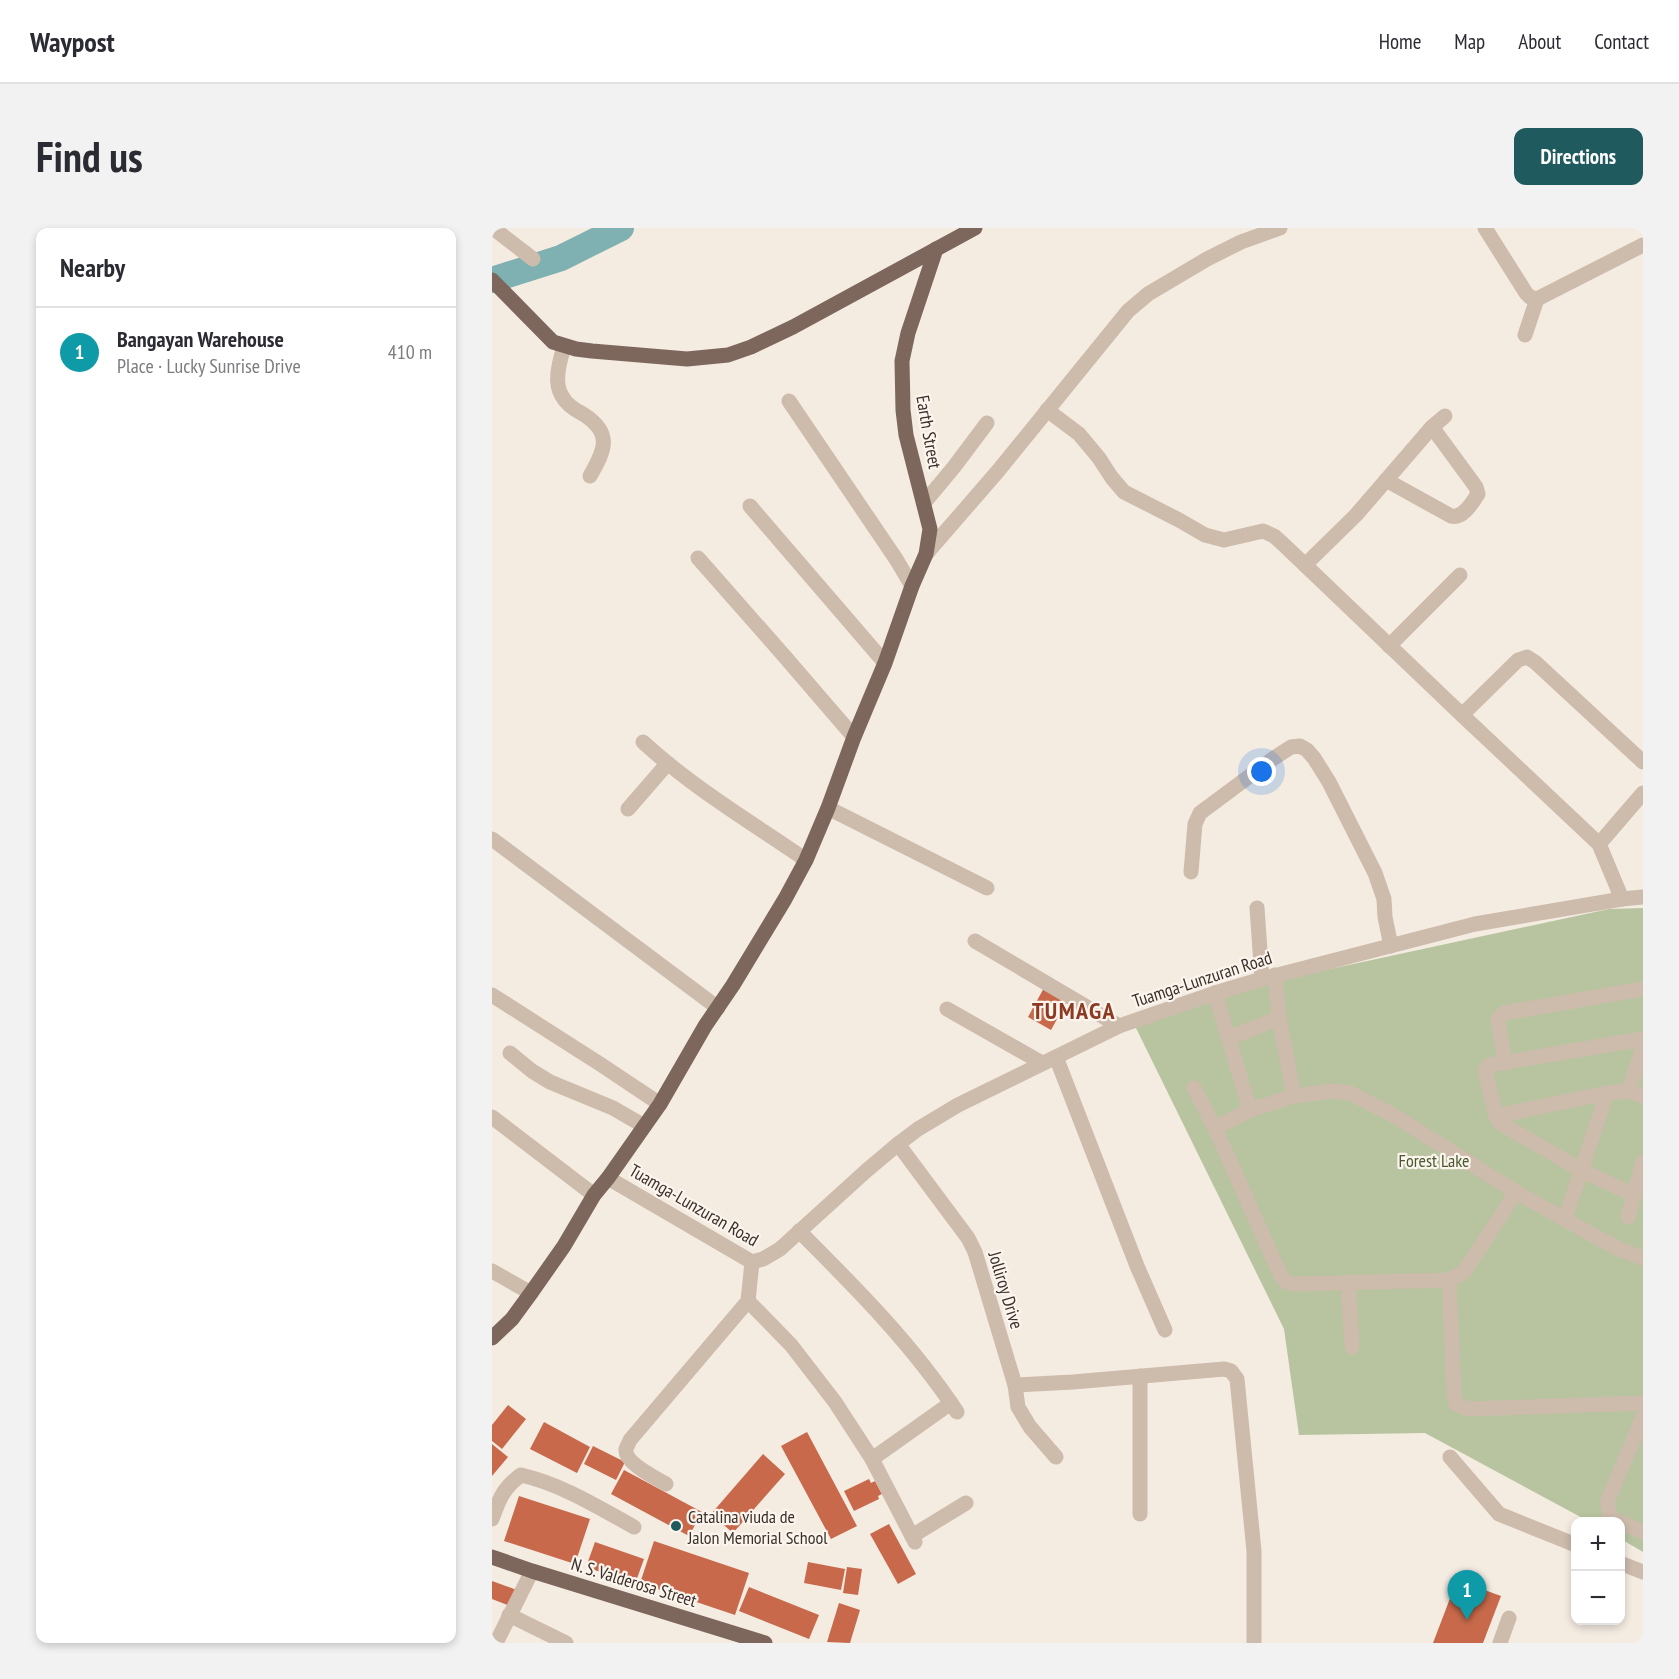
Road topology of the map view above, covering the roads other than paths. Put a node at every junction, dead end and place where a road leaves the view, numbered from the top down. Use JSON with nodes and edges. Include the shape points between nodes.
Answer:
{"nodes":[{"id":1,"x":493,"y":228,"type":"edge"},
{"id":2,"x":975,"y":228,"type":"edge"},
{"id":3,"x":1280,"y":228,"type":"edge"},
{"id":4,"x":1485,"y":228,"type":"edge"},
{"id":5,"x":1643,"y":245,"type":"edge"},
{"id":6,"x":936,"y":249,"type":"junction"},
{"id":7,"x":533,"y":259,"type":"dead end"},
{"id":8,"x":492,"y":280,"type":"edge"},
{"id":9,"x":1537,"y":299,"type":"junction"},
{"id":10,"x":1525,"y":335,"type":"dead end"},
{"id":11,"x":564,"y":346,"type":"junction"},
{"id":12,"x":789,"y":401,"type":"dead end"},
{"id":13,"x":1047,"y":410,"type":"junction"},
{"id":14,"x":1445,"y":416,"type":"dead end"},
{"id":15,"x":987,"y":423,"type":"dead end"},
{"id":16,"x":1432,"y":427,"type":"junction"},
{"id":17,"x":590,"y":476,"type":"dead end"},
{"id":18,"x":1386,"y":480,"type":"junction"},
{"id":19,"x":924,"y":503,"type":"junction"},
{"id":20,"x":750,"y":506,"type":"dead end"},
{"id":21,"x":926,"y":554,"type":"junction"},
{"id":22,"x":698,"y":558,"type":"dead end"},
{"id":23,"x":1305,"y":565,"type":"junction"},
{"id":24,"x":1460,"y":575,"type":"dead end"},
{"id":25,"x":912,"y":586,"type":"junction"},
{"id":26,"x":1389,"y":646,"type":"junction"},
{"id":27,"x":885,"y":663,"type":"junction"},
{"id":28,"x":1462,"y":715,"type":"junction"},
{"id":29,"x":854,"y":737,"type":"junction"},
{"id":30,"x":643,"y":742,"type":"dead end"},
{"id":31,"x":1643,"y":762,"type":"edge"},
{"id":32,"x":667,"y":764,"type":"junction"},
{"id":33,"x":1643,"y":793,"type":"edge"},
{"id":34,"x":828,"y":808,"type":"junction"},
{"id":35,"x":628,"y":809,"type":"dead end"},
{"id":36,"x":492,"y":839,"type":"edge"},
{"id":37,"x":1599,"y":844,"type":"junction"},
{"id":38,"x":806,"y":860,"type":"junction"},
{"id":39,"x":1191,"y":872,"type":"dead end"},
{"id":40,"x":987,"y":888,"type":"dead end"},
{"id":41,"x":1643,"y":897,"type":"edge"},
{"id":42,"x":1622,"y":899,"type":"junction"},
{"id":43,"x":1257,"y":908,"type":"dead end"},
{"id":44,"x":975,"y":941,"type":"dead end"},
{"id":45,"x":1391,"y":945,"type":"junction"},
{"id":46,"x":1268,"y":977,"type":"junction"},
{"id":47,"x":1643,"y":988,"type":"edge"},
{"id":48,"x":1215,"y":993,"type":"junction"},
{"id":49,"x":492,"y":995,"type":"edge"},
{"id":50,"x":718,"y":1008,"type":"junction"},
{"id":51,"x":947,"y":1009,"type":"dead end"},
{"id":52,"x":1279,"y":1018,"type":"junction"},
{"id":53,"x":1119,"y":1026,"type":"junction"},
{"id":54,"x":1229,"y":1038,"type":"junction"},
{"id":55,"x":1643,"y":1039,"type":"edge"},
{"id":56,"x":1643,"y":1047,"type":"edge"},
{"id":57,"x":510,"y":1053,"type":"dead end"},
{"id":58,"x":1049,"y":1060,"type":"junction"},
{"id":59,"x":1504,"y":1063,"type":"junction"},
{"id":60,"x":1194,"y":1088,"type":"dead end"},
{"id":61,"x":1607,"y":1093,"type":"junction"},
{"id":62,"x":1636,"y":1094,"type":"edge"},
{"id":63,"x":1294,"y":1096,"type":"junction"},
{"id":64,"x":660,"y":1104,"type":"junction"},
{"id":65,"x":1250,"y":1110,"type":"junction"},
{"id":66,"x":1496,"y":1116,"type":"junction"},
{"id":67,"x":492,"y":1117,"type":"edge"},
{"id":68,"x":644,"y":1126,"type":"junction"},
{"id":69,"x":1215,"y":1128,"type":"junction"},
{"id":70,"x":898,"y":1144,"type":"junction"},
{"id":71,"x":1643,"y":1162,"type":"edge"},
{"id":72,"x":1581,"y":1170,"type":"junction"},
{"id":73,"x":601,"y":1187,"type":"junction"},
{"id":74,"x":1516,"y":1192,"type":"junction"},
{"id":75,"x":1634,"y":1195,"type":"junction"},
{"id":76,"x":1628,"y":1217,"type":"dead end"},
{"id":77,"x":1565,"y":1219,"type":"junction"},
{"id":78,"x":799,"y":1231,"type":"junction"},
{"id":79,"x":1643,"y":1258,"type":"edge"},
{"id":80,"x":752,"y":1262,"type":"junction"},
{"id":81,"x":492,"y":1271,"type":"edge"},
{"id":82,"x":1449,"y":1280,"type":"junction"},
{"id":83,"x":1348,"y":1282,"type":"junction"},
{"id":84,"x":531,"y":1293,"type":"junction"},
{"id":85,"x":748,"y":1301,"type":"junction"},
{"id":86,"x":1165,"y":1330,"type":"dead end"},
{"id":87,"x":492,"y":1338,"type":"edge"},
{"id":88,"x":1352,"y":1347,"type":"dead end"},
{"id":89,"x":1140,"y":1376,"type":"junction"},
{"id":90,"x":1015,"y":1386,"type":"junction"},
{"id":91,"x":1643,"y":1403,"type":"edge"},
{"id":92,"x":1643,"y":1417,"type":"edge"},
{"id":93,"x":1056,"y":1457,"type":"dead end"},
{"id":94,"x":1450,"y":1457,"type":"dead end"},
{"id":95,"x":872,"y":1459,"type":"junction"},
{"id":96,"x":666,"y":1484,"type":"dead end"},
{"id":97,"x":966,"y":1503,"type":"dead end"},
{"id":98,"x":1140,"y":1514,"type":"dead end"},
{"id":99,"x":1613,"y":1517,"type":"edge"},
{"id":100,"x":492,"y":1519,"type":"edge"},
{"id":101,"x":1625,"y":1524,"type":"edge"},
{"id":102,"x":634,"y":1527,"type":"dead end"},
{"id":103,"x":1643,"y":1532,"type":"edge"},
{"id":104,"x":1571,"y":1543,"type":"edge"},
{"id":105,"x":492,"y":1557,"type":"edge"},
{"id":106,"x":1625,"y":1565,"type":"edge"},
{"id":107,"x":531,"y":1571,"type":"junction"},
{"id":108,"x":1643,"y":1572,"type":"edge"},
{"id":109,"x":509,"y":1615,"type":"junction"},
{"id":110,"x":1509,"y":1618,"type":"dead end"},
{"id":111,"x":496,"y":1643,"type":"edge"},
{"id":112,"x":566,"y":1643,"type":"edge"},
{"id":113,"x":765,"y":1643,"type":"edge"},
{"id":114,"x":1254,"y":1643,"type":"edge"},
{"id":115,"x":1500,"y":1643,"type":"edge"}],
"edges":[{"from":1,"to":7,"type":"street"},
{"from":2,"to":6,"type":"main road"},
{"from":3,"to":13,"type":"street","via":[[1233,246],[1148,294],[1128,311]]},
{"from":4,"to":9,"type":"street","via":[[1526,293]]},
{"from":5,"to":9,"type":"street"},
{"from":6,"to":11,"type":"main road","via":[[793,327],[728,355],[687,359]]},
{"from":6,"to":19,"type":"main road","name":"Earth Street","via":[[902,361],[906,435]]},
{"from":8,"to":11,"type":"main road","via":[[553,342]]},
{"from":9,"to":10,"type":"street"},
{"from":11,"to":17,"type":"street","via":[[559,365],[561,395],[590,418],[605,440]]},
{"from":12,"to":25,"type":"street"},
{"from":13,"to":21,"type":"street"},
{"from":13,"to":23,"type":"street","via":[[1079,434],[1124,492],[1215,538],[1224,540],[1263,531],[1274,536]]},
{"from":14,"to":16,"type":"street"},
{"from":15,"to":19,"type":"street"},
{"from":16,"to":18,"type":"street"},
{"from":16,"to":18,"type":"street","via":[[1476,487],[1475,499],[1461,515],[1451,516]]},
{"from":18,"to":23,"type":"street"},
{"from":19,"to":21,"type":"main road","name":"Earth Street","via":[[930,529]]},
{"from":20,"to":27,"type":"street"},
{"from":21,"to":25,"type":"main road","name":"Earth Street"},
{"from":22,"to":29,"type":"street"},
{"from":23,"to":26,"type":"street"},
{"from":24,"to":26,"type":"street"},
{"from":25,"to":27,"type":"main road","name":"Earth Street"},
{"from":26,"to":28,"type":"street"},
{"from":27,"to":29,"type":"main road","name":"Earth Street"},
{"from":28,"to":31,"type":"street","via":[[1518,660],[1527,657]]},
{"from":28,"to":37,"type":"street"},
{"from":29,"to":34,"type":"main road","name":"Earth Street"},
{"from":30,"to":32,"type":"street"},
{"from":32,"to":35,"type":"street"},
{"from":32,"to":38,"type":"street"},
{"from":33,"to":37,"type":"street"},
{"from":34,"to":38,"type":"main road","name":"Earth Street"},
{"from":34,"to":40,"type":"street"},
{"from":36,"to":50,"type":"street"},
{"from":37,"to":42,"type":"street"},
{"from":38,"to":50,"type":"main road","name":"Earth Street"},
{"from":39,"to":45,"type":"street","via":[[1195,824],[1200,813],[1274,758],[1300,746],[1314,758],[1329,782],[1374,873],[1384,899]]},
{"from":41,"to":42,"type":"street","name":"Tuamga-Lunzuran Road"},
{"from":42,"to":45,"type":"street","name":"Tuamga-Lunzuran Road","via":[[1475,924]]},
{"from":43,"to":46,"type":"street"},
{"from":44,"to":53,"type":"street"},
{"from":45,"to":46,"type":"street","name":"Tuamga-Lunzuran Road"},
{"from":46,"to":48,"type":"street","name":"Tuamga-Lunzuran Road"},
{"from":46,"to":52,"type":"street"},
{"from":47,"to":59,"type":"street","via":[[1504,1013],[1498,1022]]},
{"from":48,"to":53,"type":"street","name":"Tuamga-Lunzuran Road"},
{"from":48,"to":54,"type":"street"},
{"from":49,"to":64,"type":"street"},
{"from":50,"to":64,"type":"main road","name":"Earth Street"},
{"from":51,"to":58,"type":"street"},
{"from":52,"to":54,"type":"street"},
{"from":52,"to":63,"type":"street"},
{"from":53,"to":58,"type":"street","name":"Tuamga-Lunzuran Road"},
{"from":54,"to":65,"type":"street"},
{"from":55,"to":59,"type":"street"},
{"from":56,"to":62,"type":"street"},
{"from":57,"to":68,"type":"street","via":[[550,1082],[613,1108]]},
{"from":58,"to":70,"type":"street","name":"Tuamga-Lunzuran Road","via":[[958,1105]]},
{"from":58,"to":86,"type":"street"},
{"from":59,"to":66,"type":"street","via":[[1489,1065],[1485,1071]]},
{"from":60,"to":69,"type":"street"},
{"from":61,"to":62,"type":"street"},
{"from":61,"to":66,"type":"street"},
{"from":61,"to":72,"type":"street"},
{"from":63,"to":65,"type":"street"},
{"from":63,"to":74,"type":"street","via":[[1350,1093]]},
{"from":64,"to":68,"type":"main road","name":"Earth Street"},
{"from":65,"to":69,"type":"street"},
{"from":66,"to":72,"type":"street","via":[[1505,1127]]},
{"from":67,"to":73,"type":"street","name":"Tuamga-Lunzuran Road"},
{"from":68,"to":73,"type":"main road","name":"Earth Street"},
{"from":69,"to":83,"type":"street","via":[[1286,1282]]},
{"from":70,"to":78,"type":"street","name":"Tuamga-Lunzuran Road"},
{"from":70,"to":90,"type":"street","name":"Jolliroy Drive","via":[[975,1252]]},
{"from":71,"to":75,"type":"street"},
{"from":72,"to":75,"type":"street"},
{"from":72,"to":77,"type":"street"},
{"from":73,"to":80,"type":"street","name":"Tuamga-Lunzuran Road"},
{"from":73,"to":84,"type":"main road","name":"Earth Street"},
{"from":74,"to":77,"type":"street"},
{"from":74,"to":82,"type":"street","via":[[1464,1272]]},
{"from":75,"to":76,"type":"street"},
{"from":77,"to":79,"type":"street"},
{"from":78,"to":80,"type":"street","name":"Tuamga-Lunzuran Road","via":[[780,1249]]},
{"from":78,"to":95,"type":"street","via":[[898,1334],[954,1407]]},
{"from":80,"to":85,"type":"street"},
{"from":81,"to":84,"type":"street"},
{"from":82,"to":83,"type":"street"},
{"from":82,"to":91,"type":"street","via":[[1456,1404],[1468,1408]]},
{"from":83,"to":88,"type":"street"},
{"from":84,"to":87,"type":"main road","name":"Earth Street"},
{"from":85,"to":95,"type":"street","via":[[791,1345],[836,1402]]},
{"from":85,"to":96,"type":"street","via":[[630,1440],[627,1456]]},
{"from":89,"to":90,"type":"street"},
{"from":89,"to":98,"type":"street"},
{"from":89,"to":114,"type":"street","via":[[1224,1369],[1237,1378],[1254,1551]]},
{"from":90,"to":93,"type":"street","name":"Jolliroy Drive","via":[[1018,1407]]},
{"from":92,"to":99,"type":"street","via":[[1608,1500],[1607,1509]]},
{"from":94,"to":104,"type":"street","via":[[1499,1514]]},
{"from":95,"to":97,"type":"street","via":[[914,1539]]},
{"from":100,"to":102,"type":"street","via":[[510,1483],[521,1475],[586,1500]]},
{"from":101,"to":103,"type":"street"},
{"from":105,"to":107,"type":"main road","name":"N. S. Valderosa Street"},
{"from":106,"to":108,"type":"street"},
{"from":107,"to":109,"type":"street"},
{"from":107,"to":113,"type":"main road","name":"N. S. Valderosa Street"},
{"from":109,"to":111,"type":"street"},
{"from":109,"to":112,"type":"street"},
{"from":110,"to":115,"type":"street"}]}
